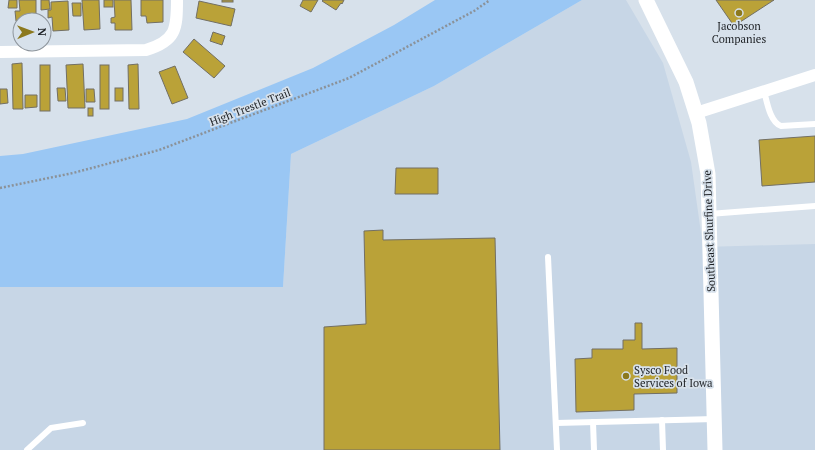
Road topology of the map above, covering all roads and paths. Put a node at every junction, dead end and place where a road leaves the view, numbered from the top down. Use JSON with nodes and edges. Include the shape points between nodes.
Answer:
{"nodes":[{"id":1,"x":177,"y":0,"type":"edge"},
{"id":2,"x":490,"y":0,"type":"edge"},
{"id":3,"x":646,"y":0,"type":"edge"},
{"id":4,"x":0,"y":52,"type":"edge"},
{"id":5,"x":815,"y":75,"type":"edge"},
{"id":6,"x":764,"y":91,"type":"junction"},
{"id":7,"x":696,"y":113,"type":"junction"},
{"id":8,"x":815,"y":124,"type":"edge"},
{"id":9,"x":0,"y":188,"type":"edge"},
{"id":10,"x":815,"y":206,"type":"edge"},
{"id":11,"x":709,"y":214,"type":"junction"},
{"id":12,"x":548,"y":257,"type":"dead end"},
{"id":13,"x":715,"y":419,"type":"junction"},
{"id":14,"x":662,"y":420,"type":"junction"},
{"id":15,"x":593,"y":422,"type":"junction"},
{"id":16,"x":83,"y":423,"type":"dead end"},
{"id":17,"x":556,"y":423,"type":"junction"},
{"id":18,"x":27,"y":450,"type":"edge"},
{"id":19,"x":558,"y":450,"type":"edge"},
{"id":20,"x":594,"y":450,"type":"edge"},
{"id":21,"x":663,"y":450,"type":"edge"},
{"id":22,"x":715,"y":450,"type":"edge"}],
"edges":[{"from":1,"to":4,"type":"street","via":[[175,27],[169,39],[157,47],[146,50]]},
{"from":2,"to":9,"type":"path","name":"High Trestle Trail","via":[[349,78],[159,150],[73,173]]},
{"from":3,"to":7,"type":"street","name":"Southeast Shurfine Drive","via":[[686,82]]},
{"from":5,"to":6,"type":"street"},
{"from":6,"to":7,"type":"street"},
{"from":6,"to":8,"type":"lane","via":[[773,120],[781,126]]},
{"from":7,"to":11,"type":"street","name":"Southeast Shurfine Drive","via":[[708,174]]},
{"from":10,"to":11,"type":"lane"},
{"from":11,"to":13,"type":"street","name":"Southeast Shurfine Drive"},
{"from":12,"to":17,"type":"lane"},
{"from":13,"to":14,"type":"lane"},
{"from":13,"to":22,"type":"street","name":"Southeast Shurfine Drive"},
{"from":14,"to":15,"type":"lane"},
{"from":14,"to":21,"type":"lane"},
{"from":15,"to":17,"type":"lane"},
{"from":15,"to":20,"type":"lane"},
{"from":16,"to":18,"type":"lane","via":[[51,428]]},
{"from":17,"to":19,"type":"lane"}]}
